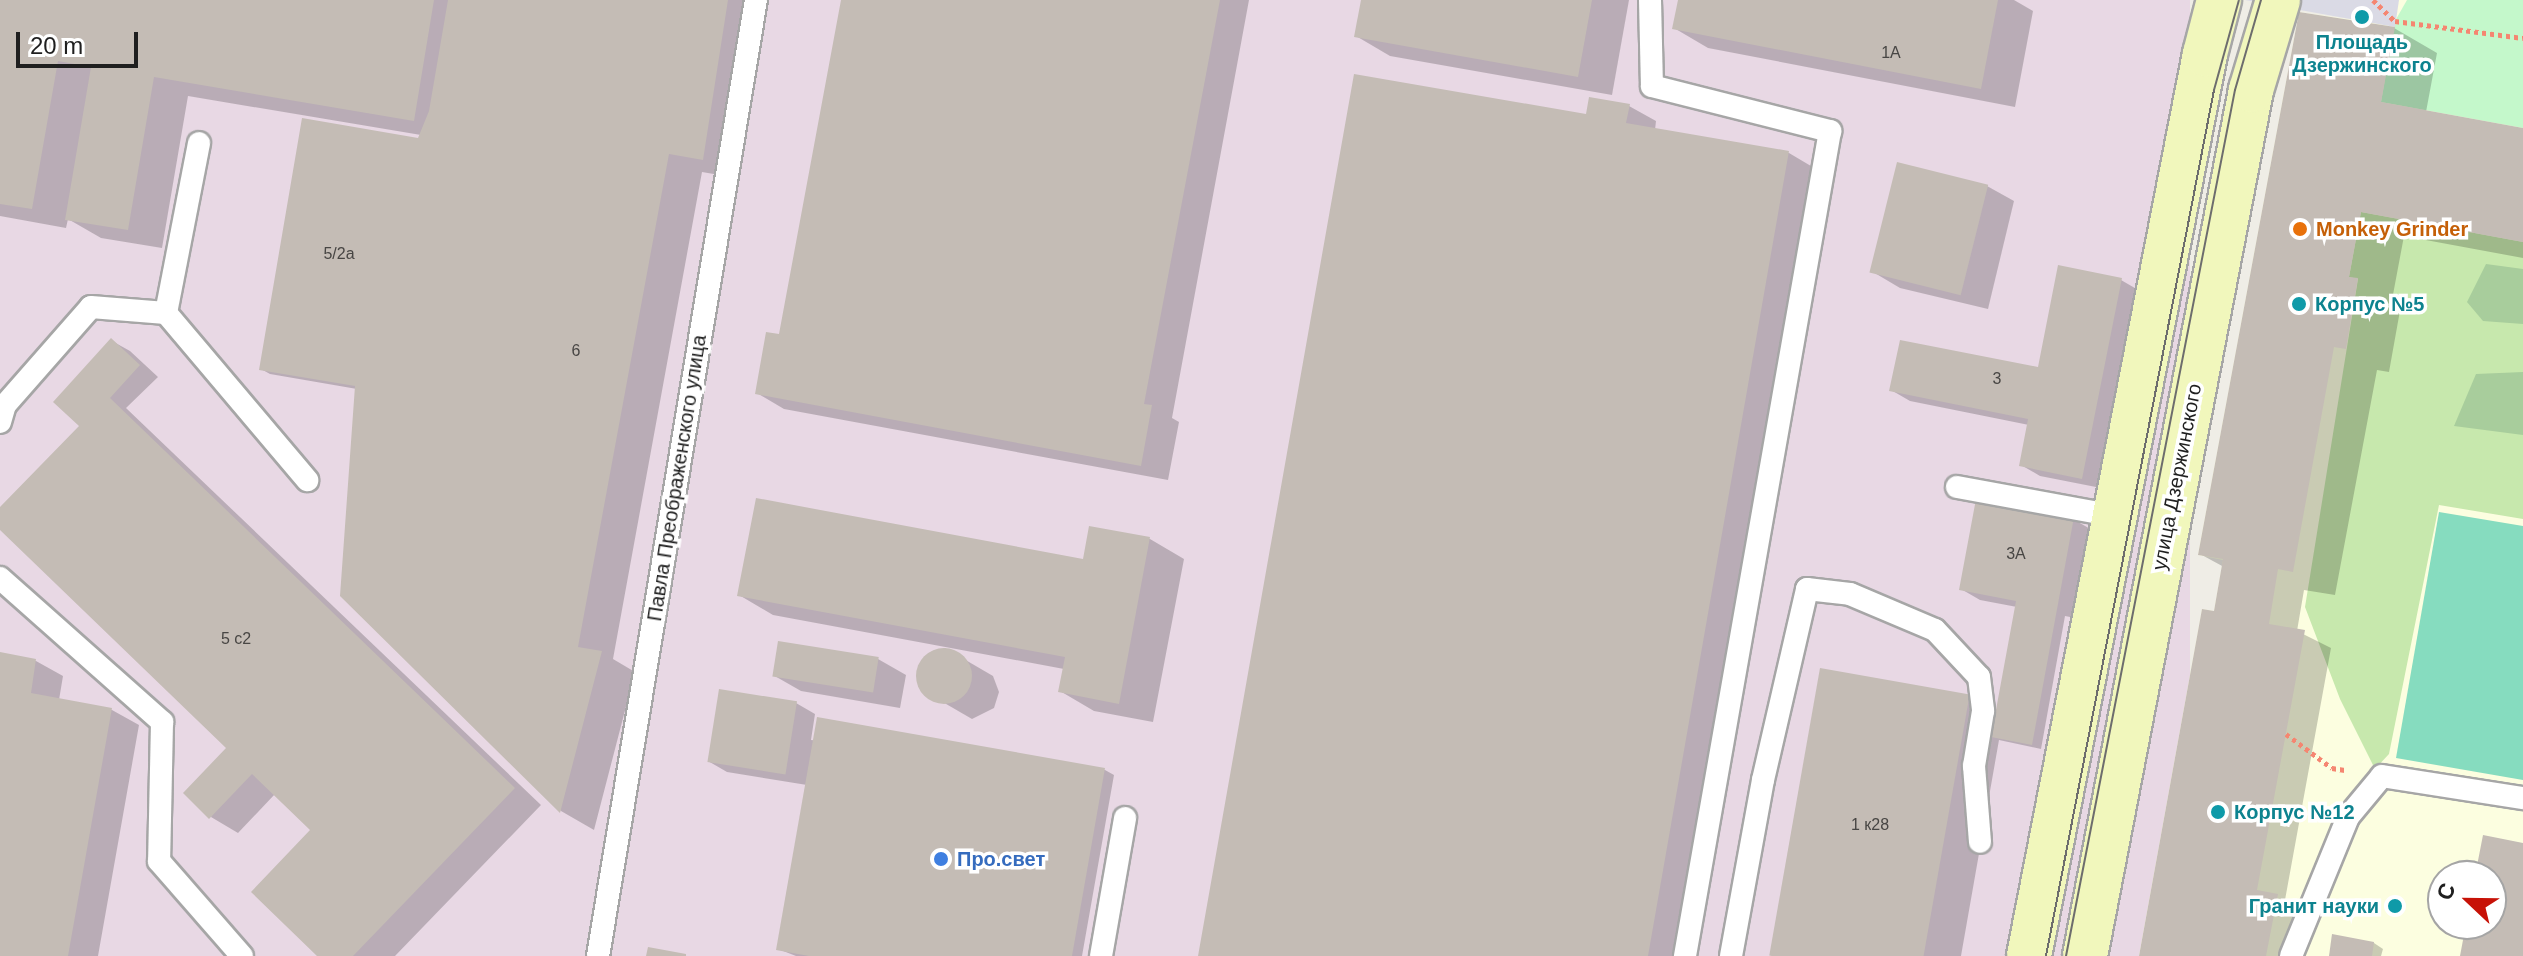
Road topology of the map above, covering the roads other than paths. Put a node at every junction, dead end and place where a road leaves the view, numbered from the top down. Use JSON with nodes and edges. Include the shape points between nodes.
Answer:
{"nodes":[{"id":1,"x":756,"y":0,"type":"edge"},
{"id":2,"x":1650,"y":0,"type":"edge"},
{"id":3,"x":2219,"y":0,"type":"edge"},
{"id":4,"x":2278,"y":0,"type":"edge"},
{"id":5,"x":199,"y":143,"type":"dead end"},
{"id":6,"x":166,"y":313,"type":"junction"},
{"id":7,"x":0,"y":422,"type":"edge"},
{"id":8,"x":307,"y":480,"type":"dead end"},
{"id":9,"x":1957,"y":487,"type":"dead end"},
{"id":10,"x":2115,"y":516,"type":"junction"},
{"id":11,"x":0,"y":578,"type":"edge"},
{"id":12,"x":2523,"y":798,"type":"edge"},
{"id":13,"x":1125,"y":818,"type":"dead end"},
{"id":14,"x":1980,"y":842,"type":"dead end"},
{"id":15,"x":242,"y":956,"type":"edge"},
{"id":16,"x":598,"y":956,"type":"edge"},
{"id":17,"x":1101,"y":956,"type":"edge"},
{"id":18,"x":1685,"y":956,"type":"edge"},
{"id":19,"x":1731,"y":956,"type":"edge"},
{"id":20,"x":2029,"y":956,"type":"edge"},
{"id":21,"x":2085,"y":956,"type":"edge"},
{"id":22,"x":2291,"y":956,"type":"edge"}],
"edges":[{"from":1,"to":16,"type":"lane","name":"Павла Преображенского улица"},
{"from":2,"to":18,"type":"lane","via":[[1652,86],[1830,131]]},
{"from":3,"to":10,"type":"main road"},
{"from":4,"to":21,"type":"main road","name":"улица Дзержинского","via":[[2251,90]]},
{"from":5,"to":6,"type":"lane"},
{"from":6,"to":7,"type":"lane","via":[[91,307],[5,405]]},
{"from":6,"to":8,"type":"lane"},
{"from":9,"to":10,"type":"lane"},
{"from":10,"to":20,"type":"main road"},
{"from":11,"to":15,"type":"lane","via":[[162,722],[159,861]]},
{"from":12,"to":22,"type":"lane","via":[[2382,776],[2348,817]]},
{"from":13,"to":17,"type":"lane"},
{"from":14,"to":19,"type":"lane","via":[[1974,766],[1983,711],[1979,677],[1935,630],[1850,594],[1807,589],[1763,780]]}]}
